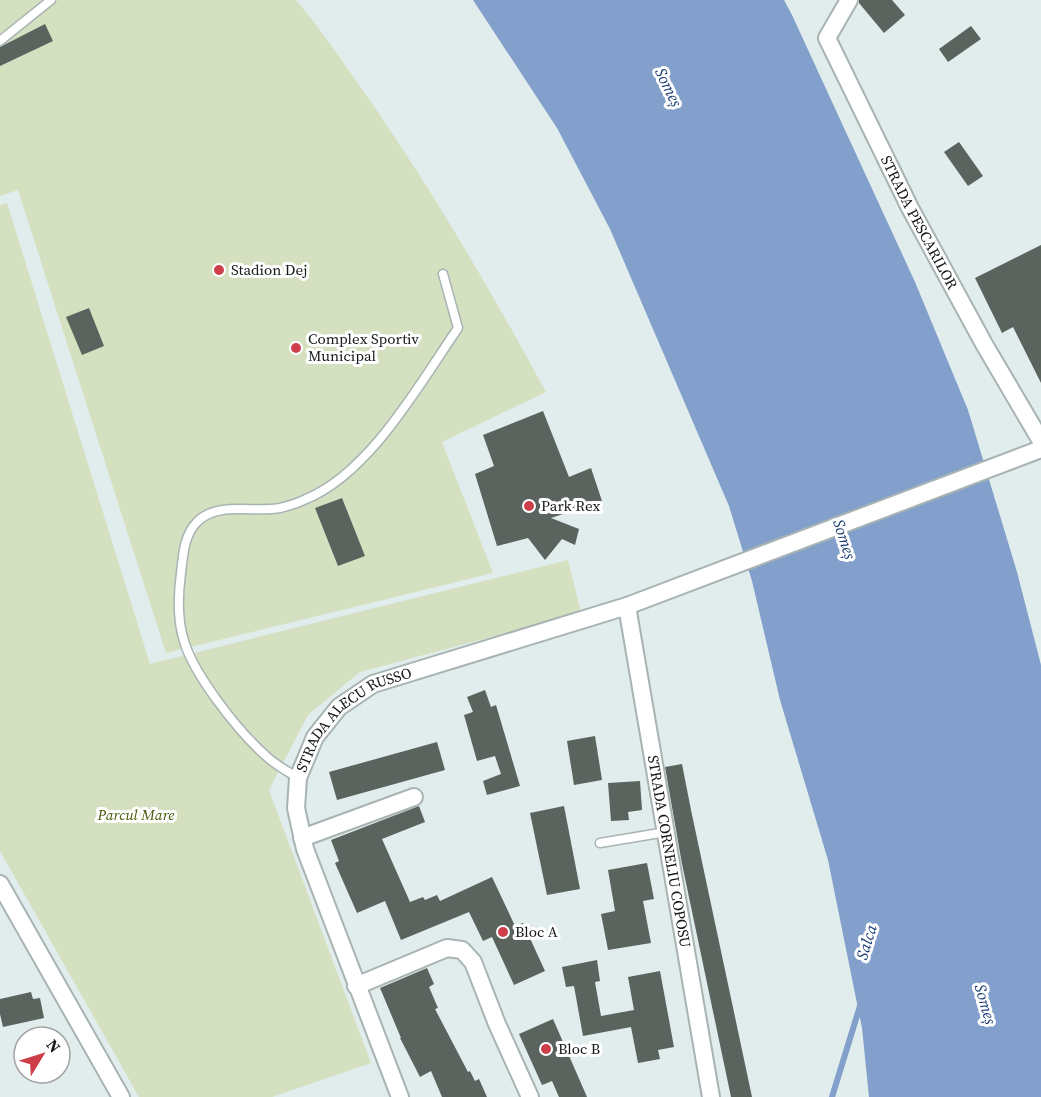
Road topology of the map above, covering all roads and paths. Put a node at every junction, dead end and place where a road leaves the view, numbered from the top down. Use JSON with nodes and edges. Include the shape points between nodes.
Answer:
{"nodes":[{"id":1,"x":51,"y":0,"type":"edge"},
{"id":2,"x":849,"y":0,"type":"edge"},
{"id":3,"x":0,"y":41,"type":"edge"},
{"id":4,"x":443,"y":274,"type":"dead end"},
{"id":5,"x":1041,"y":441,"type":"edge"},
{"id":6,"x":1033,"y":452,"type":"edge"},
{"id":7,"x":627,"y":606,"type":"junction"},
{"id":8,"x":298,"y":778,"type":"junction"},
{"id":9,"x":414,"y":797,"type":"dead end"},
{"id":10,"x":667,"y":832,"type":"junction"},
{"id":11,"x":302,"y":838,"type":"junction"},
{"id":12,"x":600,"y":843,"type":"dead end"},
{"id":13,"x":0,"y":884,"type":"edge"},
{"id":14,"x":356,"y":986,"type":"junction"},
{"id":15,"x":121,"y":1097,"type":"edge"},
{"id":16,"x":400,"y":1097,"type":"edge"},
{"id":17,"x":530,"y":1097,"type":"edge"},
{"id":18,"x":711,"y":1097,"type":"edge"}],
"edges":[{"from":1,"to":3,"type":"lane"},
{"from":2,"to":5,"type":"street","name":"STRADA PESCARILOR","via":[[827,38],[910,208]]},
{"from":4,"to":8,"type":"lane","via":[[458,328],[379,442],[332,485],[307,499],[280,508],[209,513],[188,534],[178,610],[184,641],[220,706],[265,756]]},
{"from":6,"to":7,"type":"street","name":"STRADA ALECU RUSSO"},
{"from":7,"to":8,"type":"street","name":"STRADA ALECU RUSSO","via":[[373,684],[339,707],[315,737]]},
{"from":7,"to":10,"type":"street","name":"STRADA CORNELIU COPOSU"},
{"from":8,"to":11,"type":"street","name":"STRADA ALECU RUSSO","via":[[296,808]]},
{"from":9,"to":11,"type":"street"},
{"from":10,"to":12,"type":"lane"},
{"from":10,"to":18,"type":"street","name":"STRADA CORNELIU COPOSU"},
{"from":11,"to":14,"type":"street","name":"STRADA ALECU RUSSO"},
{"from":13,"to":15,"type":"street"},
{"from":14,"to":16,"type":"street","name":"STRADA ALECU RUSSO"},
{"from":14,"to":17,"type":"street","via":[[447,948],[462,950],[473,962]]}]}
